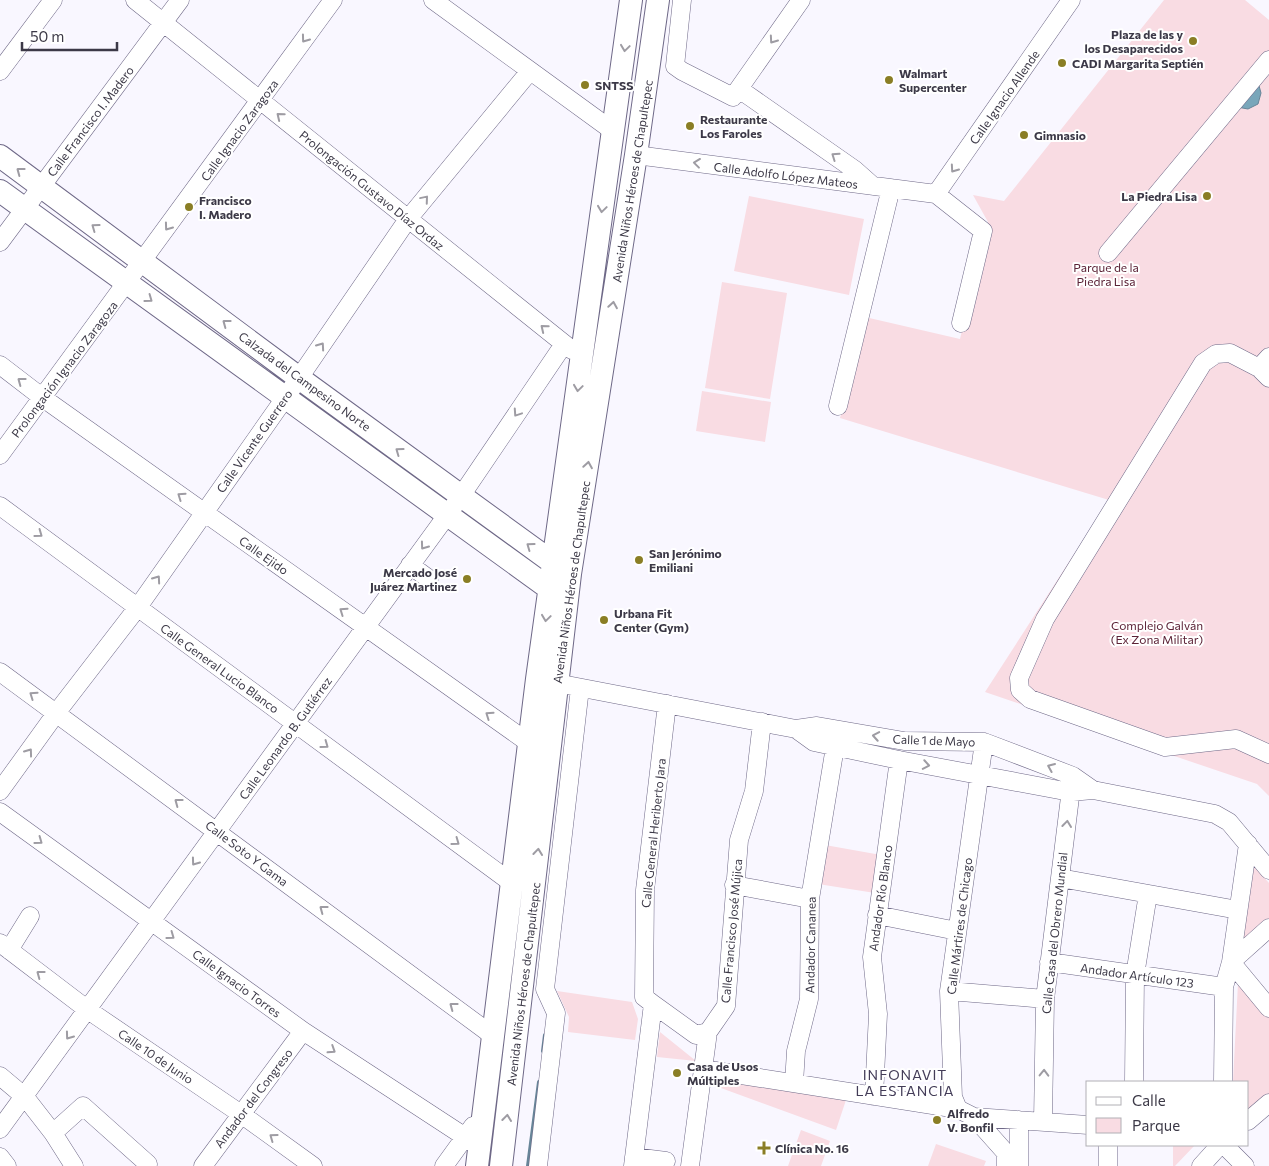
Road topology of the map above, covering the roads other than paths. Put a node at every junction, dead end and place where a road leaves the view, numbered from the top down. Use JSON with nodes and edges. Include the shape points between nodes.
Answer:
{"nodes":[{"id":1,"x":53,"y":0,"type":"edge"},
{"id":2,"x":135,"y":0,"type":"edge"},
{"id":3,"x":180,"y":0,"type":"edge"},
{"id":4,"x":333,"y":0,"type":"edge"},
{"id":5,"x":433,"y":0,"type":"edge"},
{"id":6,"x":631,"y":0,"type":"edge"},
{"id":7,"x":658,"y":0,"type":"edge"},
{"id":8,"x":682,"y":0,"type":"edge"},
{"id":9,"x":693,"y":0,"type":"edge"},
{"id":10,"x":801,"y":0,"type":"edge"},
{"id":11,"x":1072,"y":0,"type":"edge"},
{"id":12,"x":163,"y":22,"type":"junction"},
{"id":13,"x":1269,"y":60,"type":"edge"},
{"id":14,"x":0,"y":71,"type":"edge"},
{"id":15,"x":530,"y":71,"type":"junction"},
{"id":16,"x":682,"y":71,"type":"junction"},
{"id":17,"x":739,"y":88,"type":"junction"},
{"id":18,"x":260,"y":100,"type":"junction"},
{"id":19,"x":613,"y":131,"type":"junction"},
{"id":20,"x":0,"y":156,"type":"edge"},
{"id":21,"x":636,"y":156,"type":"junction"},
{"id":22,"x":41,"y":186,"type":"junction"},
{"id":23,"x":882,"y":187,"type":"junction"},
{"id":24,"x":0,"y":191,"type":"edge"},
{"id":25,"x":936,"y":194,"type":"junction"},
{"id":26,"x":24,"y":209,"type":"junction"},
{"id":27,"x":408,"y":219,"type":"junction"},
{"id":28,"x":0,"y":242,"type":"edge"},
{"id":29,"x":1108,"y":253,"type":"dead end"},
{"id":30,"x":143,"y":262,"type":"junction"},
{"id":31,"x":127,"y":284,"type":"junction"},
{"id":32,"x":961,"y":323,"type":"dead end"},
{"id":33,"x":564,"y":344,"type":"junction"},
{"id":34,"x":582,"y":358,"type":"junction"},
{"id":35,"x":0,"y":365,"type":"edge"},
{"id":36,"x":1266,"y":368,"type":"edge"},
{"id":37,"x":299,"y":378,"type":"junction"},
{"id":38,"x":43,"y":398,"type":"junction"},
{"id":39,"x":285,"y":398,"type":"junction"},
{"id":40,"x":838,"y":406,"type":"dead end"},
{"id":41,"x":340,"y":407,"type":"junction"},
{"id":42,"x":325,"y":427,"type":"junction"},
{"id":43,"x":378,"y":435,"type":"junction"},
{"id":44,"x":0,"y":455,"type":"edge"},
{"id":45,"x":363,"y":455,"type":"junction"},
{"id":46,"x":461,"y":496,"type":"junction"},
{"id":47,"x":0,"y":506,"type":"edge"},
{"id":48,"x":205,"y":513,"type":"junction"},
{"id":49,"x":447,"y":516,"type":"junction"},
{"id":50,"x":410,"y":565,"type":"junction"},
{"id":51,"x":562,"y":569,"type":"junction"},
{"id":52,"x":429,"y":579,"type":"dead end"},
{"id":53,"x":550,"y":589,"type":"junction"},
{"id":54,"x":138,"y":607,"type":"junction"},
{"id":55,"x":365,"y":627,"type":"junction"},
{"id":56,"x":0,"y":672,"type":"edge"},
{"id":57,"x":547,"y":681,"type":"junction"},
{"id":58,"x":580,"y":688,"type":"junction"},
{"id":59,"x":666,"y":704,"type":"junction"},
{"id":60,"x":57,"y":712,"type":"junction"},
{"id":61,"x":762,"y":722,"type":"junction"},
{"id":62,"x":296,"y":723,"type":"junction"},
{"id":63,"x":796,"y":729,"type":"junction"},
{"id":64,"x":984,"y":742,"type":"junction"},
{"id":65,"x":529,"y":743,"type":"junction"},
{"id":66,"x":835,"y":746,"type":"junction"},
{"id":67,"x":1269,"y":754,"type":"edge"},
{"id":68,"x":899,"y":760,"type":"junction"},
{"id":69,"x":980,"y":775,"type":"junction"},
{"id":70,"x":1072,"y":784,"type":"junction"},
{"id":71,"x":0,"y":791,"type":"edge"},
{"id":72,"x":0,"y":812,"type":"edge"},
{"id":73,"x":218,"y":831,"type":"junction"},
{"id":74,"x":1248,"y":844,"type":"junction"},
{"id":75,"x":1269,"y":870,"type":"edge"},
{"id":76,"x":1060,"y":878,"type":"junction"},
{"id":77,"x":512,"y":883,"type":"junction"},
{"id":78,"x":734,"y":885,"type":"junction"},
{"id":79,"x":1148,"y":894,"type":"junction"},
{"id":80,"x":810,"y":899,"type":"junction"},
{"id":81,"x":1238,"y":910,"type":"junction"},
{"id":82,"x":877,"y":915,"type":"junction"},
{"id":83,"x":30,"y":916,"type":"dead end"},
{"id":84,"x":152,"y":922,"type":"junction"},
{"id":85,"x":1269,"y":928,"type":"edge"},
{"id":86,"x":958,"y":932,"type":"junction"},
{"id":87,"x":5,"y":947,"type":"edge"},
{"id":88,"x":1049,"y":962,"type":"junction"},
{"id":89,"x":1230,"y":962,"type":"junction"},
{"id":90,"x":1135,"y":975,"type":"junction"},
{"id":91,"x":1224,"y":987,"type":"junction"},
{"id":92,"x":949,"y":992,"type":"junction"},
{"id":93,"x":1045,"y":999,"type":"junction"},
{"id":94,"x":653,"y":1004,"type":"junction"},
{"id":95,"x":1269,"y":1008,"type":"edge"},
{"id":96,"x":88,"y":1010,"type":"junction"},
{"id":97,"x":303,"y":1031,"type":"junction"},
{"id":98,"x":708,"y":1032,"type":"junction"},
{"id":99,"x":492,"y":1035,"type":"junction"},
{"id":100,"x":703,"y":1069,"type":"junction"},
{"id":101,"x":0,"y":1076,"type":"edge"},
{"id":102,"x":1134,"y":1081,"type":"edge"},
{"id":103,"x":1223,"y":1081,"type":"edge"},
{"id":104,"x":794,"y":1083,"type":"junction"},
{"id":105,"x":874,"y":1096,"type":"junction"},
{"id":106,"x":24,"y":1097,"type":"junction"},
{"id":107,"x":1269,"y":1104,"type":"edge"},
{"id":108,"x":958,"y":1110,"type":"junction"},
{"id":109,"x":241,"y":1114,"type":"junction"},
{"id":110,"x":974,"y":1117,"type":"junction"},
{"id":111,"x":1019,"y":1120,"type":"junction"},
{"id":112,"x":1249,"y":1120,"type":"edge"},
{"id":113,"x":1044,"y":1121,"type":"junction"},
{"id":114,"x":1086,"y":1125,"type":"edge"},
{"id":115,"x":0,"y":1129,"type":"edge"},
{"id":116,"x":53,"y":1132,"type":"junction"},
{"id":117,"x":1108,"y":1146,"type":"edge"},
{"id":118,"x":1219,"y":1146,"type":"edge"},
{"id":119,"x":1225,"y":1146,"type":"edge"},
{"id":120,"x":474,"y":1149,"type":"edge"},
{"id":121,"x":0,"y":1157,"type":"edge"},
{"id":122,"x":666,"y":1161,"type":"dead end"},
{"id":123,"x":634,"y":1162,"type":"edge"},
{"id":124,"x":148,"y":1164,"type":"dead end"},
{"id":125,"x":7,"y":1166,"type":"edge"},
{"id":126,"x":74,"y":1166,"type":"edge"},
{"id":127,"x":202,"y":1166,"type":"edge"},
{"id":128,"x":313,"y":1166,"type":"edge"},
{"id":129,"x":444,"y":1166,"type":"edge"},
{"id":130,"x":501,"y":1166,"type":"edge"},
{"id":131,"x":538,"y":1166,"type":"edge"},
{"id":132,"x":690,"y":1166,"type":"edge"},
{"id":133,"x":1006,"y":1166,"type":"edge"},
{"id":134,"x":1019,"y":1166,"type":"edge"},
{"id":135,"x":1108,"y":1166,"type":"edge"},
{"id":136,"x":1200,"y":1166,"type":"edge"},
{"id":137,"x":1245,"y":1166,"type":"edge"}],
"edges":[{"from":1,"to":14,"type":"street"},
{"from":2,"to":12,"type":"street","name":"Prolongación Gustavo Díaz Ordaz"},
{"from":3,"to":12,"type":"street","name":"Calle Francisco I. Madero"},
{"from":4,"to":18,"type":"street","name":"Calle Ignacio Zaragoza","one_way":true},
{"from":5,"to":15,"type":"street"},
{"from":6,"to":19,"type":"main road","name":"Avenida Niños Héroes de Chapultepec","one_way":true},
{"from":7,"to":21,"type":"main road","name":"Avenida Niños Héroes de Chapultepec"},
{"from":8,"to":16,"type":"street","via":[[675,64]]},
{"from":9,"to":16,"type":"street"},
{"from":10,"to":17,"type":"street","one_way":true},
{"from":11,"to":25,"type":"street","name":"Calle Ignacio Allende","one_way":true},
{"from":12,"to":18,"type":"street","name":"Prolongación Gustavo Díaz Ordaz"},
{"from":12,"to":22,"type":"street","name":"Calle Francisco I. Madero"},
{"from":13,"to":29,"type":"street"},
{"from":15,"to":19,"type":"street"},
{"from":27,"to":15,"type":"street","name":"Calle Vicente Guerrero","one_way":true},
{"from":16,"to":17,"type":"street","via":[[733,97]]},
{"from":23,"to":17,"type":"street","one_way":true},
{"from":27,"to":18,"type":"street","name":"Prolongación Gustavo Díaz Ordaz","one_way":true},
{"from":18,"to":30,"type":"street","name":"Calle Ignacio Zaragoza","one_way":true},
{"from":19,"to":34,"type":"main road","name":"Avenida Niños Héroes de Chapultepec","one_way":true},
{"from":22,"to":20,"type":"main road","name":"Calzada del Campesino Norte","one_way":true},
{"from":23,"to":21,"type":"street","name":"Calle Adolfo López Mateos","one_way":true},
{"from":51,"to":21,"type":"main road","name":"Avenida Niños Héroes de Chapultepec","one_way":true},
{"from":22,"to":26,"type":"street","name":"Calle Francisco I. Madero"},
{"from":30,"to":22,"type":"main road","name":"Calzada del Campesino Norte","one_way":true},
{"from":23,"to":25,"type":"street","name":"Calle Adolfo López Mateos"},
{"from":23,"to":40,"type":"street"},
{"from":24,"to":26,"type":"main road","name":"Calzada del Campesino Norte"},
{"from":25,"to":32,"type":"street","via":[[982,232]]},
{"from":26,"to":28,"type":"street","name":"Calle Francisco I. Madero"},
{"from":26,"to":31,"type":"main road","name":"Calzada del Campesino Norte"},
{"from":33,"to":27,"type":"street","name":"Prolongación Gustavo Díaz Ordaz","one_way":true},
{"from":37,"to":27,"type":"street","name":"Calle Vicente Guerrero","one_way":true},
{"from":30,"to":31,"type":"street","name":"Calle Ignacio Zaragoza"},
{"from":37,"to":30,"type":"main road","name":"Calzada del Campesino Norte","one_way":true},
{"from":31,"to":38,"type":"street","name":"Prolongación Ignacio Zaragoza"},
{"from":31,"to":39,"type":"main road","name":"Calzada del Campesino Norte","one_way":true},
{"from":33,"to":34,"type":"street","name":"Prolongación Gustavo Díaz Ordaz"},
{"from":33,"to":46,"type":"street","name":"Calle Leonardo B. Gutiérrez","one_way":true},
{"from":34,"to":51,"type":"main road","name":"Avenida Niños Héroes de Chapultepec","one_way":true},
{"from":38,"to":35,"type":"street","name":"Calle Ejido","one_way":true},
{"from":36,"to":67,"type":"street","via":[[1230,353],[1216,354],[1203,363],[1045,619],[1019,678],[1020,690],[1030,699],[1165,747],[1236,739]]},
{"from":37,"to":39,"type":"street","name":"Calle Vicente Guerrero"},
{"from":37,"to":41,"type":"main road","name":"Calzada del Campesino Norte"},
{"from":38,"to":44,"type":"street","name":"Prolongación Ignacio Zaragoza"},
{"from":48,"to":38,"type":"street","name":"Calle Ejido","one_way":true},
{"from":39,"to":42,"type":"main road","name":"Calzada del Campesino Norte"},
{"from":39,"to":48,"type":"street","name":"Calle Vicente Guerrero"},
{"from":41,"to":42,"type":"main road"},
{"from":41,"to":43,"type":"main road","name":"Calzada del Campesino Norte"},
{"from":42,"to":45,"type":"main road","name":"Calzada del Campesino Norte"},
{"from":43,"to":45,"type":"main road"},
{"from":46,"to":43,"type":"main road","name":"Calzada del Campesino Norte","one_way":true},
{"from":45,"to":49,"type":"main road","name":"Calzada del Campesino Norte"},
{"from":46,"to":49,"type":"street","name":"Calle Leonardo B. Gutiérrez"},
{"from":51,"to":46,"type":"main road","name":"Calzada del Campesino Norte","one_way":true},
{"from":47,"to":54,"type":"street","name":"Calle General Lucio Blanco","one_way":true},
{"from":54,"to":48,"type":"street","name":"Calle Vicente Guerrero","one_way":true},
{"from":55,"to":48,"type":"street","name":"Calle Ejido","one_way":true},
{"from":49,"to":50,"type":"street","name":"Calle Leonardo B. Gutiérrez","one_way":true},
{"from":49,"to":53,"type":"main road","name":"Calzada del Campesino Norte"},
{"from":50,"to":52,"type":"street"},
{"from":50,"to":55,"type":"street","name":"Calle Leonardo B. Gutiérrez"},
{"from":51,"to":53,"type":"main road","name":"Avenida Niños Héroes de Chapultepec"},
{"from":51,"to":57,"type":"main road","name":"Avenida Niños Héroes de Chapultepec"},
{"from":53,"to":57,"type":"main road","name":"Avenida Niños Héroes de Chapultepec","one_way":true},
{"from":54,"to":60,"type":"street","name":"Calle Vicente Guerrero"},
{"from":54,"to":62,"type":"street","name":"Calle General Lucio Blanco"},
{"from":55,"to":62,"type":"street","name":"Calle Leonardo B. Gutiérrez"},
{"from":65,"to":55,"type":"street","name":"Calle Ejido","one_way":true},
{"from":60,"to":56,"type":"street","name":"Calle Soto Y Gama","one_way":true},
{"from":57,"to":58,"type":"street","name":"Calle 1 de Mayo"},
{"from":57,"to":65,"type":"main road","name":"Avenida Niños Héroes de Chapultepec"},
{"from":130,"to":57,"type":"main road","name":"Avenida Niños Héroes de Chapultepec","one_way":true,"via":[[520,1012]]},
{"from":58,"to":59,"type":"street","name":"Calle 1 de Mayo"},
{"from":58,"to":131,"type":"street","via":[[545,989],[556,1013]]},
{"from":59,"to":61,"type":"street","name":"Calle 1 de Mayo"},
{"from":59,"to":94,"type":"street","name":"Calle General Heriberto Jara","via":[[645,890],[644,997]]},
{"from":71,"to":60,"type":"street","name":"Calle Vicente Guerrero","one_way":true},
{"from":73,"to":60,"type":"street","name":"Calle Soto Y Gama","one_way":true},
{"from":61,"to":63,"type":"street","name":"Calle 1 de Mayo"},
{"from":61,"to":78,"type":"street","name":"Calle Francisco José Mújica","via":[[754,791],[738,840]]},
{"from":62,"to":73,"type":"street","name":"Calle Leonardo B. Gutiérrez"},
{"from":62,"to":77,"type":"street","name":"Calle General Lucio Blanco","one_way":true},
{"from":64,"to":63,"type":"street","name":"Calle 1 de Mayo","one_way":true,"via":[[904,742],[817,726]]},
{"from":63,"to":66,"type":"street","name":"Calle 1 de Mayo","via":[[814,742]]},
{"from":64,"to":69,"type":"street","name":"Calle Mártires de Chicago"},
{"from":70,"to":64,"type":"street","name":"Calle 1 de Mayo","one_way":true},
{"from":65,"to":77,"type":"main road","name":"Avenida Niños Héroes de Chapultepec"},
{"from":66,"to":68,"type":"street","name":"Calle 1 de Mayo"},
{"from":66,"to":80,"type":"street","name":"Andador Cananea"},
{"from":68,"to":69,"type":"street","name":"Calle 1 de Mayo","one_way":true},
{"from":68,"to":82,"type":"street","name":"Andador Río Blanco"},
{"from":69,"to":70,"type":"street","name":"Calle 1 de Mayo"},
{"from":69,"to":86,"type":"street","name":"Calle Mártires de Chicago"},
{"from":70,"to":74,"type":"street","name":"Calle 1 de Mayo","via":[[1215,814],[1229,822]]},
{"from":76,"to":70,"type":"street","name":"Calle Casa del Obrero Mundial","one_way":true},
{"from":72,"to":84,"type":"street","name":"Calle Ignacio Torres","one_way":true},
{"from":73,"to":84,"type":"street","name":"Calle Leonardo B. Gutiérrez","one_way":true},
{"from":99,"to":73,"type":"street","name":"Calle Soto Y Gama","one_way":true},
{"from":74,"to":75,"type":"street","name":"Calle 1 de Mayo"},
{"from":74,"to":81,"type":"street"},
{"from":76,"to":79,"type":"street"},
{"from":76,"to":88,"type":"street","name":"Calle Casa del Obrero Mundial"},
{"from":77,"to":99,"type":"main road","name":"Avenida Niños Héroes de Chapultepec"},
{"from":78,"to":80,"type":"street"},
{"from":78,"to":98,"type":"street","name":"Calle Francisco José Mújica","via":[[726,1006]]},
{"from":79,"to":81,"type":"street"},
{"from":79,"to":90,"type":"street"},
{"from":80,"to":104,"type":"street","name":"Andador Cananea","via":[[809,999],[796,1051]]},
{"from":81,"to":89,"type":"street"},
{"from":82,"to":86,"type":"street"},
{"from":82,"to":105,"type":"street","name":"Andador Río Blanco","via":[[872,957],[878,1014]]},
{"from":83,"to":87,"type":"street"},
{"from":84,"to":96,"type":"street","name":"Calle Leonardo B. Gutiérrez"},
{"from":84,"to":97,"type":"street","name":"Calle Ignacio Torres","one_way":true},
{"from":85,"to":89,"type":"street"},
{"from":86,"to":92,"type":"street","name":"Calle Mártires de Chicago"},
{"from":96,"to":87,"type":"street","name":"Calle 10 de Junio","one_way":true},
{"from":88,"to":90,"type":"street","name":"Andador Artículo 123"},
{"from":88,"to":93,"type":"street","name":"Calle Casa del Obrero Mundial"},
{"from":89,"to":91,"type":"street"},
{"from":89,"to":95,"type":"street"},
{"from":90,"to":91,"type":"street","name":"Andador Artículo 123"},
{"from":90,"to":102,"type":"street"},
{"from":91,"to":103,"type":"street"},
{"from":92,"to":93,"type":"street"},
{"from":92,"to":108,"type":"street","name":"Calle Mártires de Chicago","via":[[953,1097]]},
{"from":113,"to":93,"type":"street","name":"Calle Casa del Obrero Mundial","one_way":true},
{"from":94,"to":98,"type":"street","via":[[696,1035]]},
{"from":94,"to":123,"type":"street"},
{"from":96,"to":106,"type":"street","name":"Calle Leonardo B. Gutiérrez","one_way":true},
{"from":96,"to":109,"type":"street","name":"Calle 10 de Junio"},
{"from":97,"to":109,"type":"street","name":"Andador del Congreso"},
{"from":97,"to":120,"type":"street","name":"Calle Ignacio Torres","one_way":true},
{"from":98,"to":100,"type":"street","name":"Calle Francisco José Mújica"},
{"from":99,"to":120,"type":"main road","name":"Avenida Niños Héroes de Chapultepec","via":[[483,1114]]},
{"from":100,"to":104,"type":"street"},
{"from":100,"to":132,"type":"street","name":"Calle Francisco José Mújica"},
{"from":101,"to":106,"type":"street"},
{"from":104,"to":105,"type":"street"},
{"from":105,"to":108,"type":"street"},
{"from":106,"to":115,"type":"street","name":"Calle Leonardo B. Gutiérrez"},
{"from":106,"to":116,"type":"street"},
{"from":107,"to":112,"type":"street"},
{"from":108,"to":110,"type":"street"},
{"from":109,"to":127,"type":"street","name":"Andador del Congreso"},
{"from":128,"to":109,"type":"street","name":"Calle 10 de Junio","one_way":true},
{"from":110,"to":111,"type":"street"},
{"from":110,"to":133,"type":"street","via":[[1006,1153]]},
{"from":111,"to":113,"type":"street"},
{"from":111,"to":134,"type":"street"},
{"from":113,"to":114,"type":"street"},
{"from":116,"to":124,"type":"street","via":[[84,1106]]},
{"from":116,"to":126,"type":"street"},
{"from":117,"to":135,"type":"street"},
{"from":118,"to":136,"type":"street"},
{"from":119,"to":137,"type":"street"},
{"from":120,"to":129,"type":"street"},
{"from":121,"to":125,"type":"street"},
{"from":122,"to":123,"type":"street"}]}
